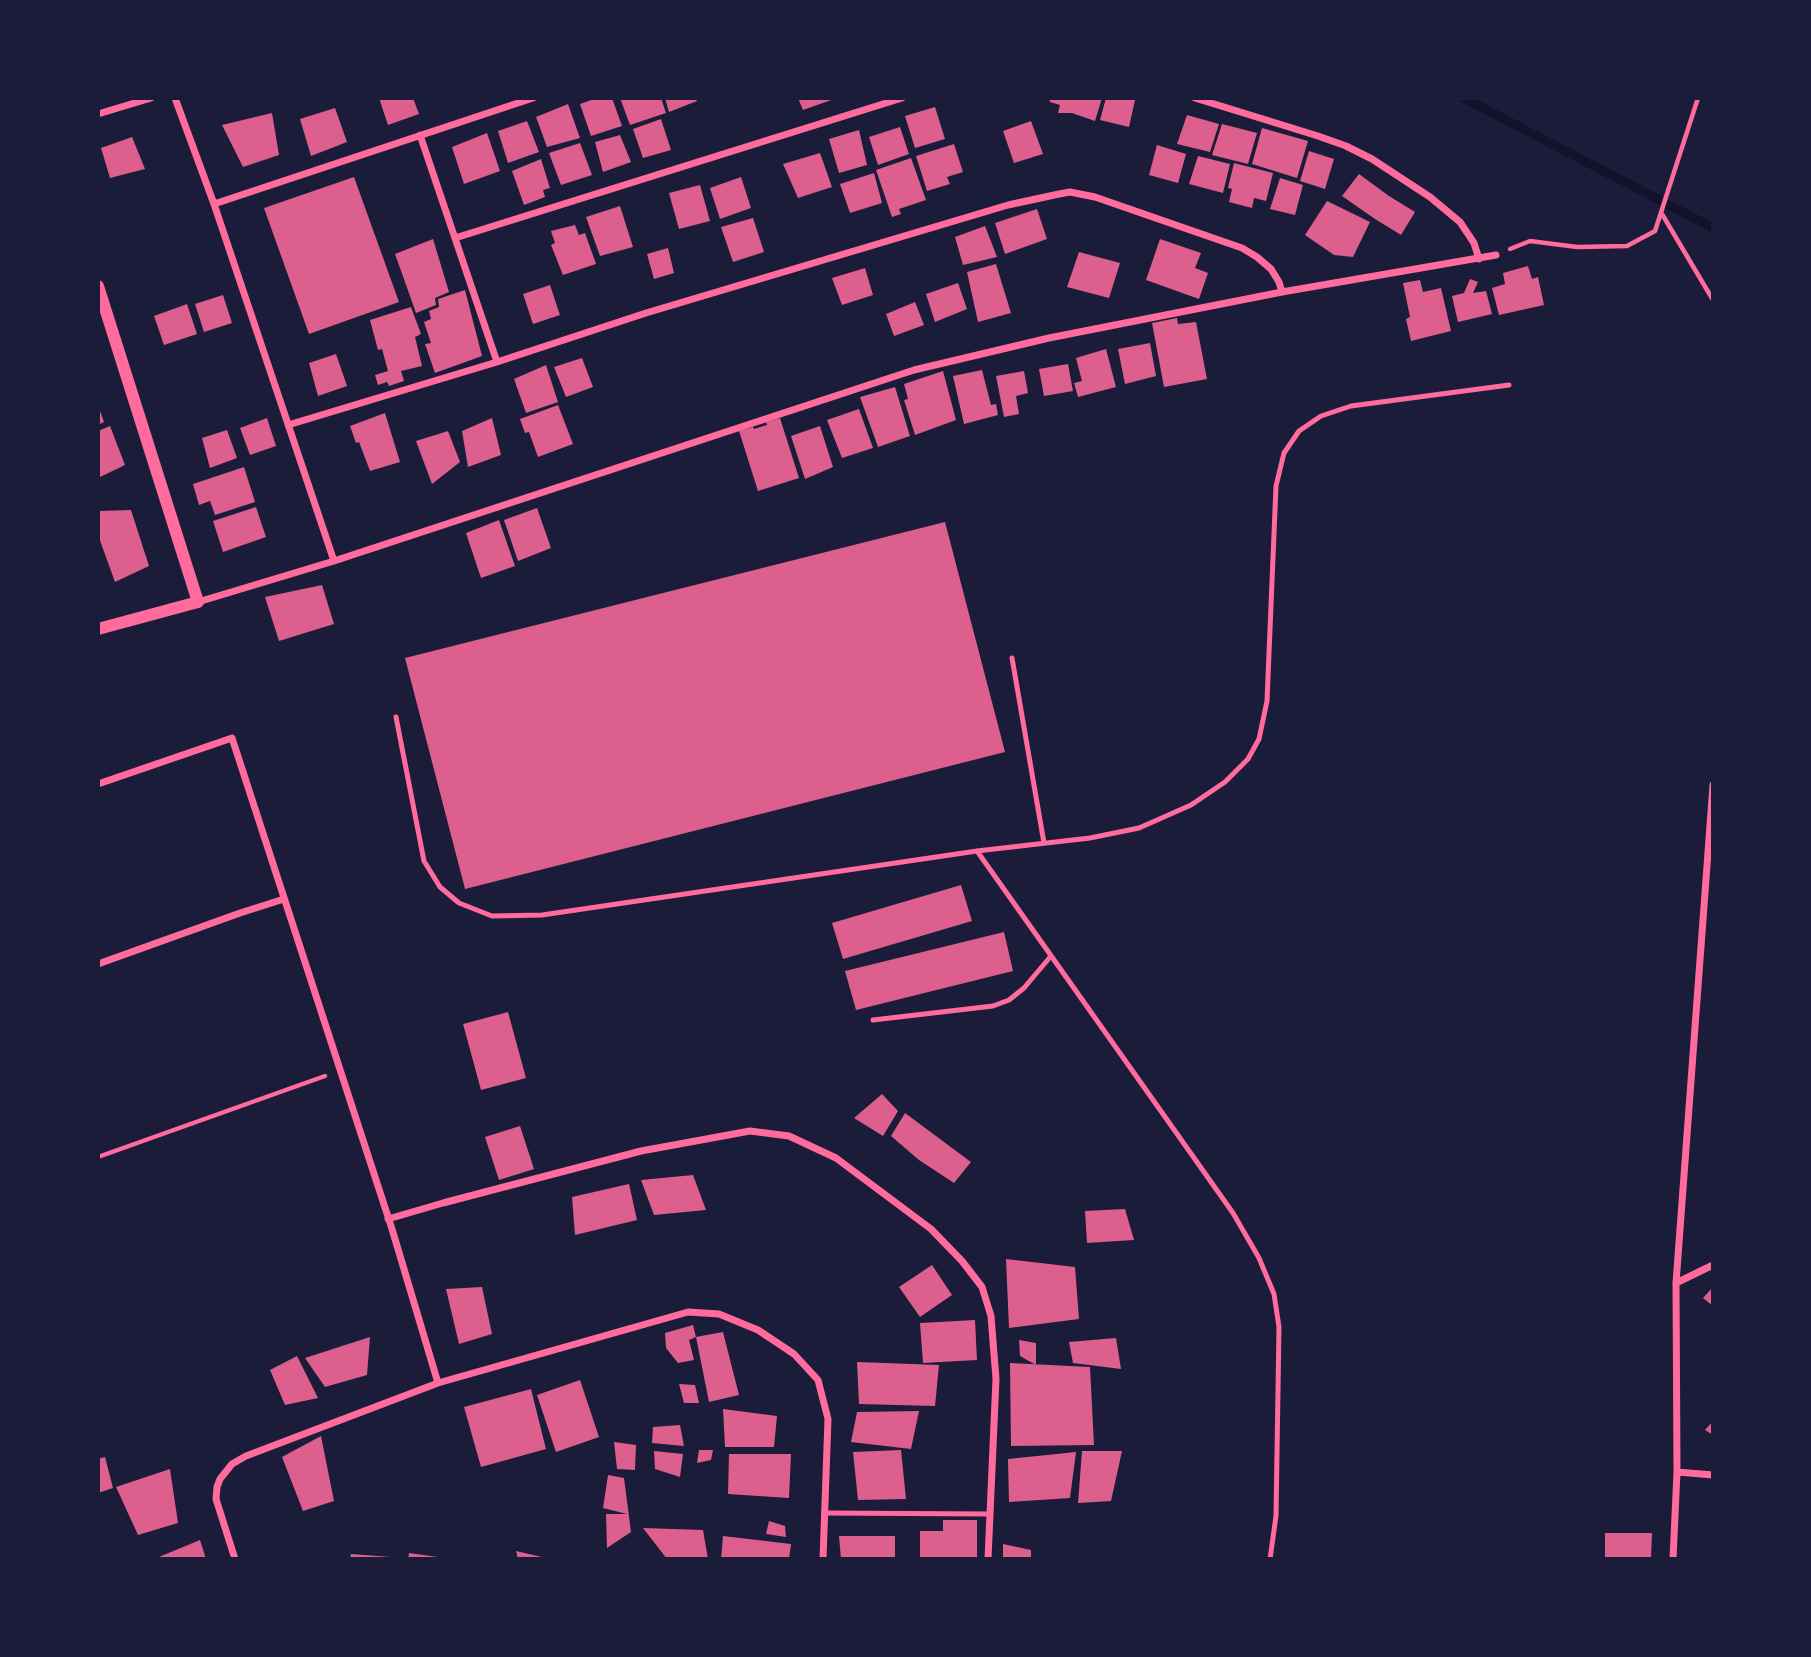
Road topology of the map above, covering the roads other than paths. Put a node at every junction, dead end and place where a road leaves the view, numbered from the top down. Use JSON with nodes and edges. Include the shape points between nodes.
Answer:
{"nodes":[{"id":1,"x":151,"y":98,"type":"edge"},
{"id":2,"x":175,"y":98,"type":"edge"},
{"id":3,"x":533,"y":98,"type":"edge"},
{"id":4,"x":902,"y":98,"type":"edge"},
{"id":5,"x":1195,"y":98,"type":"edge"},
{"id":6,"x":98,"y":114,"type":"edge"},
{"id":7,"x":421,"y":135,"type":"junction"},
{"id":8,"x":214,"y":204,"type":"junction"},
{"id":9,"x":455,"y":238,"type":"junction"},
{"id":10,"x":1496,"y":255,"type":"road end"},
{"id":11,"x":1479,"y":259,"type":"junction"},
{"id":12,"x":98,"y":286,"type":"edge"},
{"id":13,"x":1282,"y":292,"type":"junction"},
{"id":14,"x":497,"y":362,"type":"junction"},
{"id":15,"x":1509,"y":385,"type":"dead end"},
{"id":16,"x":288,"y":425,"type":"junction"},
{"id":17,"x":334,"y":561,"type":"junction"},
{"id":18,"x":198,"y":602,"type":"junction"},
{"id":19,"x":98,"y":629,"type":"edge"},
{"id":20,"x":1012,"y":659,"type":"dead end"},
{"id":21,"x":396,"y":717,"type":"dead end"},
{"id":22,"x":98,"y":784,"type":"edge"},
{"id":23,"x":1713,"y":785,"type":"edge"},
{"id":24,"x":1044,"y":843,"type":"junction"},
{"id":25,"x":977,"y":851,"type":"junction"},
{"id":26,"x":284,"y":899,"type":"junction"},
{"id":27,"x":1051,"y":956,"type":"junction"},
{"id":28,"x":98,"y":964,"type":"edge"},
{"id":29,"x":873,"y":1020,"type":"dead end"},
{"id":30,"x":388,"y":1219,"type":"junction"},
{"id":31,"x":1713,"y":1265,"type":"edge"},
{"id":32,"x":1676,"y":1283,"type":"junction"},
{"id":33,"x":438,"y":1383,"type":"junction"},
{"id":34,"x":1677,"y":1472,"type":"junction"},
{"id":35,"x":1713,"y":1475,"type":"edge"},
{"id":36,"x":824,"y":1513,"type":"junction"},
{"id":37,"x":990,"y":1514,"type":"junction"},
{"id":38,"x":235,"y":1559,"type":"edge"},
{"id":39,"x":822,"y":1559,"type":"edge"},
{"id":40,"x":988,"y":1559,"type":"edge"},
{"id":41,"x":1270,"y":1559,"type":"edge"},
{"id":42,"x":1673,"y":1559,"type":"edge"}],
"edges":[{"from":1,"to":6,"type":"street"},
{"from":2,"to":8,"type":"street"},
{"from":3,"to":7,"type":"street"},
{"from":4,"to":9,"type":"street"},
{"from":5,"to":11,"type":"street","via":[[1318,136],[1372,159],[1449,212],[1469,233]]},
{"from":7,"to":8,"type":"street"},
{"from":7,"to":9,"type":"street"},
{"from":8,"to":16,"type":"street"},
{"from":9,"to":14,"type":"street"},
{"from":10,"to":11,"type":"street"},
{"from":11,"to":13,"type":"street"},
{"from":12,"to":18,"type":"street"},
{"from":13,"to":14,"type":"street","via":[[1271,269],[1242,248],[1070,192],[994,209]]},
{"from":13,"to":17,"type":"street","via":[[914,370]]},
{"from":14,"to":16,"type":"street"},
{"from":15,"to":24,"type":"lane","via":[[1351,406],[1321,416],[1299,431],[1284,453],[1276,486],[1267,701],[1259,739],[1248,759],[1191,805],[1139,828]]},
{"from":16,"to":17,"type":"street"},
{"from":17,"to":18,"type":"street"},
{"from":18,"to":19,"type":"street"},
{"from":20,"to":24,"type":"lane"},
{"from":21,"to":25,"type":"lane","via":[[424,861],[440,887],[459,903],[492,916],[542,915]]},
{"from":22,"to":26,"type":"street","via":[[232,738]]},
{"from":23,"to":32,"type":"street"},
{"from":24,"to":25,"type":"lane"},
{"from":25,"to":27,"type":"lane"},
{"from":26,"to":28,"type":"street"},
{"from":26,"to":30,"type":"street"},
{"from":27,"to":29,"type":"lane","via":[[1024,988],[993,1006]]},
{"from":27,"to":41,"type":"lane","via":[[1233,1213],[1274,1294],[1279,1374],[1276,1517]]},
{"from":30,"to":33,"type":"street"},
{"from":30,"to":37,"type":"street","via":[[640,1151],[750,1132],[789,1136],[836,1157],[931,1229],[982,1287],[991,1316],[996,1379]]},
{"from":31,"to":32,"type":"street"},
{"from":32,"to":34,"type":"street"},
{"from":33,"to":36,"type":"street","via":[[688,1312],[719,1314],[758,1330],[794,1354],[818,1380],[828,1419]]},
{"from":33,"to":38,"type":"street","via":[[232,1464],[219,1479],[216,1499]]},
{"from":34,"to":35,"type":"street"},
{"from":34,"to":42,"type":"street"},
{"from":36,"to":37,"type":"lane"},
{"from":36,"to":39,"type":"street"},
{"from":37,"to":40,"type":"street"}]}
